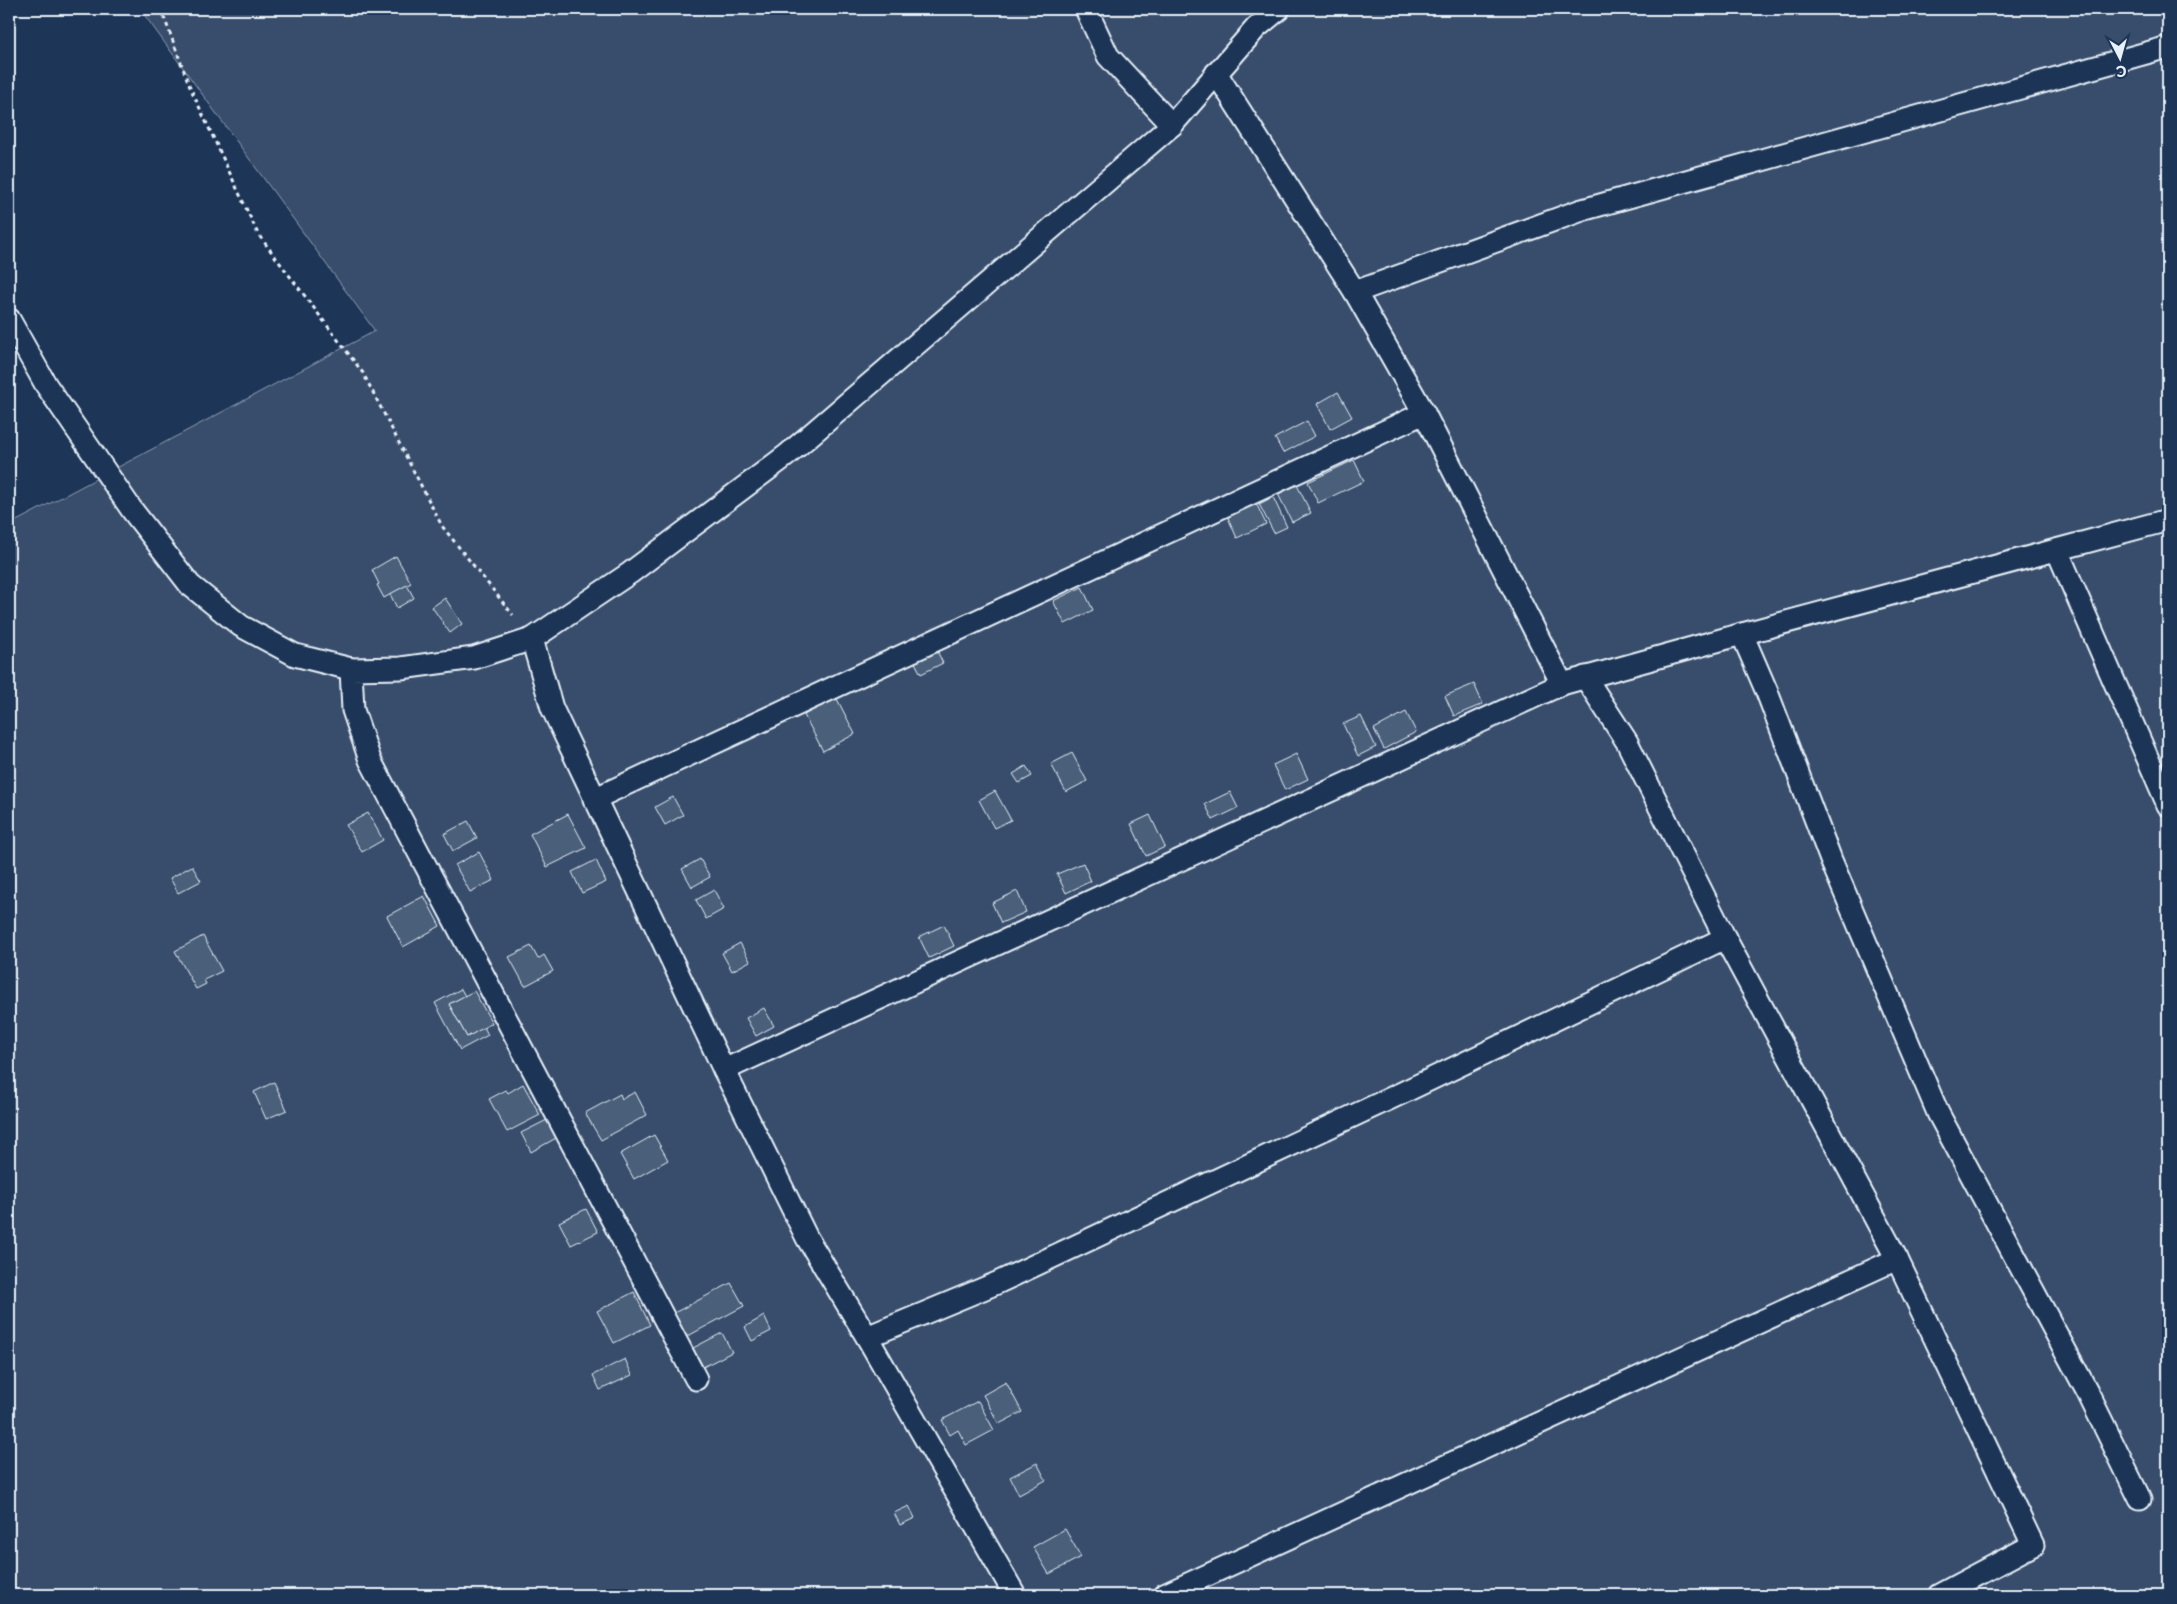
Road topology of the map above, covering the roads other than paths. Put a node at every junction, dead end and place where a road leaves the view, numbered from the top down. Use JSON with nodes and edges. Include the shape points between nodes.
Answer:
{"nodes":[{"id":1,"x":1086,"y":9,"type":"edge"},
{"id":2,"x":1279,"y":9,"type":"edge"},
{"id":3,"x":2168,"y":47,"type":"edge"},
{"id":4,"x":1216,"y":73,"type":"junction"},
{"id":5,"x":1172,"y":125,"type":"junction"},
{"id":6,"x":1355,"y":292,"type":"junction"},
{"id":7,"x":9,"y":319,"type":"edge"},
{"id":8,"x":1424,"y":413,"type":"junction"},
{"id":9,"x":2168,"y":520,"type":"edge"},
{"id":10,"x":2057,"y":550,"type":"junction"},
{"id":11,"x":1742,"y":634,"type":"junction"},
{"id":12,"x":532,"y":639,"type":"junction"},
{"id":13,"x":350,"y":669,"type":"junction"},
{"id":14,"x":1585,"y":677,"type":"junction"},
{"id":15,"x":1562,"y":684,"type":"junction"},
{"id":16,"x":594,"y":799,"type":"junction"},
{"id":17,"x":2168,"y":804,"type":"edge"},
{"id":18,"x":1725,"y":938,"type":"junction"},
{"id":19,"x":724,"y":1070,"type":"junction"},
{"id":20,"x":1897,"y":1258,"type":"junction"},
{"id":21,"x":867,"y":1337,"type":"junction"},
{"id":22,"x":696,"y":1379,"type":"dead end"},
{"id":23,"x":2140,"y":1498,"type":"dead end"},
{"id":24,"x":1015,"y":1595,"type":"edge"},
{"id":25,"x":1164,"y":1595,"type":"edge"},
{"id":26,"x":1939,"y":1595,"type":"edge"}],
"edges":[{"from":1,"to":5,"type":"lane","via":[[1108,56]]},
{"from":2,"to":4,"type":"lane","via":[[1256,28]]},
{"from":3,"to":6,"type":"lane","via":[[1582,210]]},
{"from":4,"to":5,"type":"lane"},
{"from":4,"to":6,"type":"lane"},
{"from":5,"to":12,"type":"lane","via":[[787,455],[630,573]]},
{"from":6,"to":8,"type":"lane"},
{"from":7,"to":13,"type":"lane","via":[[46,385],[132,510],[190,585],[241,626],[295,655]]},
{"from":8,"to":15,"type":"lane"},
{"from":8,"to":16,"type":"lane"},
{"from":9,"to":10,"type":"lane"},
{"from":10,"to":11,"type":"lane"},
{"from":10,"to":17,"type":"lane"},
{"from":11,"to":14,"type":"lane"},
{"from":11,"to":23,"type":"lane","via":[[1831,860],[1938,1113],[2082,1382]]},
{"from":12,"to":13,"type":"lane","via":[[474,658],[401,668]]},
{"from":12,"to":16,"type":"lane","via":[[552,708]]},
{"from":13,"to":22,"type":"lane","via":[[353,710],[370,760]]},
{"from":14,"to":15,"type":"lane"},
{"from":14,"to":18,"type":"lane","via":[[1627,742]]},
{"from":15,"to":19,"type":"lane"},
{"from":16,"to":19,"type":"lane"},
{"from":18,"to":20,"type":"lane"},
{"from":18,"to":21,"type":"lane","via":[[1006,1279]]},
{"from":19,"to":21,"type":"lane","via":[[806,1238]]},
{"from":20,"to":25,"type":"lane"},
{"from":20,"to":26,"type":"lane","via":[[2033,1545]]},
{"from":21,"to":24,"type":"lane"}]}
